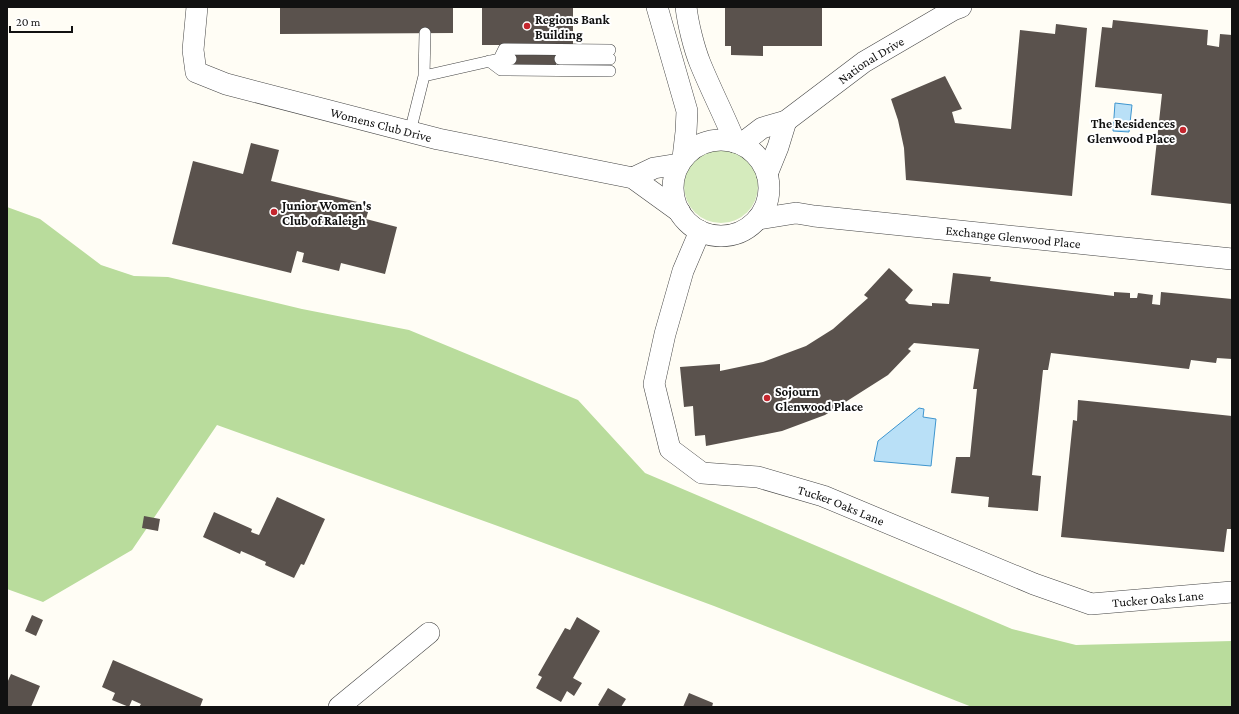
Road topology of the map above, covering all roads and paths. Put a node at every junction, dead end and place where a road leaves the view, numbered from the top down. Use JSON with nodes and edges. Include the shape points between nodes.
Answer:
{"nodes":[{"id":1,"x":197,"y":7,"type":"edge"},
{"id":2,"x":657,"y":7,"type":"edge"},
{"id":3,"x":686,"y":7,"type":"edge"},
{"id":4,"x":961,"y":7,"type":"edge"},
{"id":5,"x":425,"y":34,"type":"dead end"},
{"id":6,"x":512,"y":59,"type":"dead end"},
{"id":7,"x":560,"y":59,"type":"dead end"},
{"id":8,"x":494,"y":60,"type":"junction"},
{"id":9,"x":610,"y":70,"type":"dead end"},
{"id":10,"x":424,"y":76,"type":"junction"},
{"id":11,"x":786,"y":121,"type":"junction"},
{"id":12,"x":410,"y":132,"type":"junction"},
{"id":13,"x":738,"y":143,"type":"junction"},
{"id":14,"x":681,"y":161,"type":"junction"},
{"id":15,"x":632,"y":178,"type":"junction"},
{"id":16,"x":768,"y":180,"type":"junction"},
{"id":17,"x":680,"y":212,"type":"junction"},
{"id":18,"x":796,"y":213,"type":"junction"},
{"id":19,"x":758,"y":219,"type":"junction"},
{"id":20,"x":700,"y":231,"type":"junction"},
{"id":21,"x":1232,"y":259,"type":"edge"},
{"id":22,"x":1232,"y":592,"type":"edge"},
{"id":23,"x":429,"y":633,"type":"dead end"},
{"id":24,"x":338,"y":707,"type":"edge"}],
"edges":[{"from":1,"to":12,"type":"street","name":"Womens Club Drive","via":[[193,50],[196,72],[226,84]]},
{"from":2,"to":14,"type":"street","via":[[687,111]]},
{"from":3,"to":13,"type":"street","via":[[699,63]]},
{"from":4,"to":11,"type":"street","name":"National Drive","via":[[864,62]]},
{"from":5,"to":10,"type":"lane"},
{"from":6,"to":8,"type":"lane"},
{"from":7,"to":8,"type":"lane","via":[[610,55],[504,49]]},
{"from":8,"to":9,"type":"lane","via":[[500,70]]},
{"from":8,"to":10,"type":"lane"},
{"from":10,"to":12,"type":"lane"},
{"from":11,"to":13,"type":"street","name":"National Drive","via":[[762,128]]},
{"from":11,"to":16,"type":"street"},
{"from":12,"to":15,"type":"street","name":"Womens Club Drive"},
{"from":13,"to":14,"type":"street","via":[[721,140],[707,142],[694,148]]},
{"from":13,"to":16,"type":"street","via":[[757,156]]},
{"from":14,"to":15,"type":"street","via":[[654,168]]},
{"from":14,"to":17,"type":"street","via":[[673,189]]},
{"from":15,"to":17,"type":"street","name":"Womens Club Drive"},
{"from":16,"to":18,"type":"street"},
{"from":16,"to":19,"type":"street","via":[[766,205]]},
{"from":17,"to":20,"type":"street"},
{"from":18,"to":19,"type":"street","name":"Exchange Glenwood Place"},
{"from":18,"to":21,"type":"street","name":"Exchange Glenwood Place"},
{"from":19,"to":20,"type":"street","via":[[746,229],[731,235]]},
{"from":20,"to":22,"type":"street","name":"Tucker Oaks Lane","via":[[683,271],[654,384],[670,449],[702,473],[758,478],[823,496],[1034,584],[1091,604]]},
{"from":23,"to":24,"type":"street"}]}
